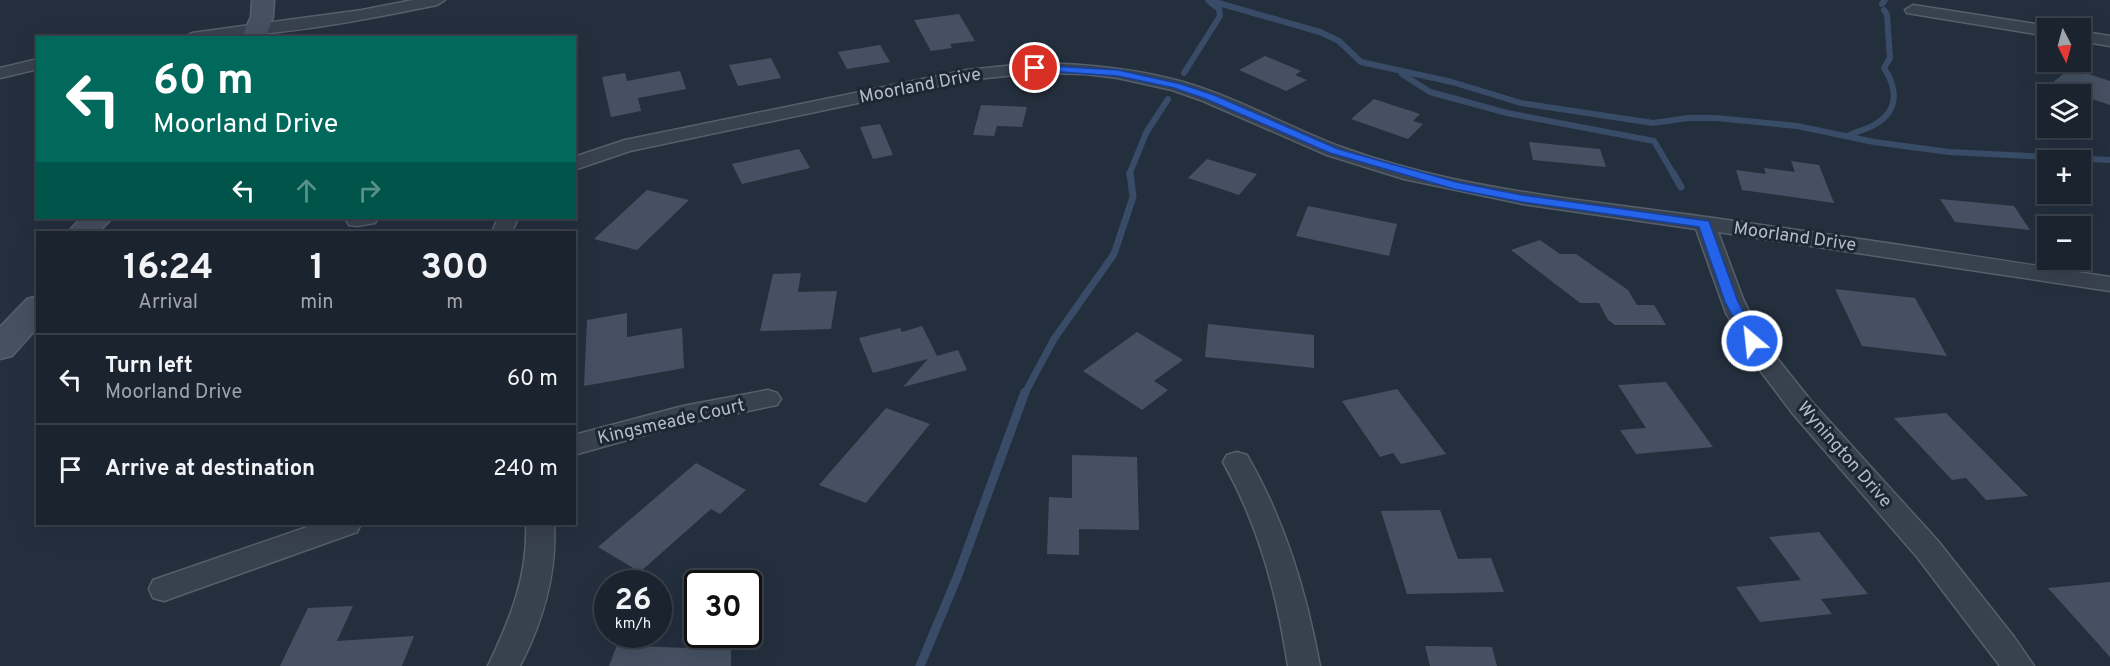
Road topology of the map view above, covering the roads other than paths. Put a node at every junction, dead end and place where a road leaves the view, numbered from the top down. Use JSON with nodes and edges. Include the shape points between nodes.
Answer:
{"nodes":[{"id":1,"x":263,"y":0,"type":"edge"},
{"id":2,"x":282,"y":0,"type":"edge"},
{"id":3,"x":437,"y":0,"type":"edge"},
{"id":4,"x":1913,"y":10,"type":"dead end"},
{"id":5,"x":2037,"y":29,"type":"edge"},
{"id":6,"x":265,"y":32,"type":"edge"},
{"id":7,"x":216,"y":36,"type":"edge"},
{"id":8,"x":2091,"y":38,"type":"edge"},
{"id":9,"x":2110,"y":41,"type":"edge"},
{"id":10,"x":36,"y":64,"type":"edge"},
{"id":11,"x":0,"y":73,"type":"edge"},
{"id":12,"x":576,"y":163,"type":"edge"},
{"id":13,"x":96,"y":219,"type":"edge"},
{"id":14,"x":117,"y":219,"type":"edge"},
{"id":15,"x":1705,"y":224,"type":"junction"},
{"id":16,"x":84,"y":231,"type":"edge"},
{"id":17,"x":106,"y":231,"type":"edge"},
{"id":18,"x":36,"y":283,"type":"edge"},
{"id":19,"x":2110,"y":284,"type":"edge"},
{"id":20,"x":36,"y":308,"type":"edge"},
{"id":21,"x":0,"y":321,"type":"edge"},
{"id":22,"x":0,"y":348,"type":"edge"},
{"id":23,"x":768,"y":399,"type":"dead end"},
{"id":24,"x":576,"y":444,"type":"edge"},
{"id":25,"x":1237,"y":462,"type":"dead end"},
{"id":26,"x":344,"y":525,"type":"edge"},
{"id":27,"x":540,"y":525,"type":"edge"},
{"id":28,"x":164,"y":589,"type":"dead end"},
{"id":29,"x":504,"y":666,"type":"edge"},
{"id":30,"x":1304,"y":666,"type":"edge"},
{"id":31,"x":2018,"y":666,"type":"edge"}],
"edges":[{"from":1,"to":6,"type":"main road"},
{"from":2,"to":6,"type":"main road"},
{"from":3,"to":6,"type":"street"},
{"from":4,"to":5,"type":"street"},
{"from":6,"to":7,"type":"street"},
{"from":8,"to":9,"type":"street"},
{"from":10,"to":11,"type":"street"},
{"from":12,"to":15,"type":"street","name":"Moorland Drive","via":[[625,146],[967,75],[1035,68],[1085,69],[1177,86],[1334,151],[1422,178],[1522,198]]},
{"from":13,"to":16,"type":"main road"},
{"from":14,"to":17,"type":"main road"},
{"from":15,"to":19,"type":"street","name":"Moorland Drive"},
{"from":15,"to":31,"type":"street","name":"Wynington Drive","via":[[1731,302],[1752,341],[1775,373],[1898,514]]},
{"from":18,"to":21,"type":"main road"},
{"from":20,"to":22,"type":"main road"},
{"from":23,"to":24,"type":"street","name":"Kingsmeade Court","via":[[683,416]]},
{"from":25,"to":30,"type":"street","via":[[1267,519],[1291,599]]},
{"from":26,"to":28,"type":"street"},
{"from":27,"to":29,"type":"street","via":[[533,597]]}]}
